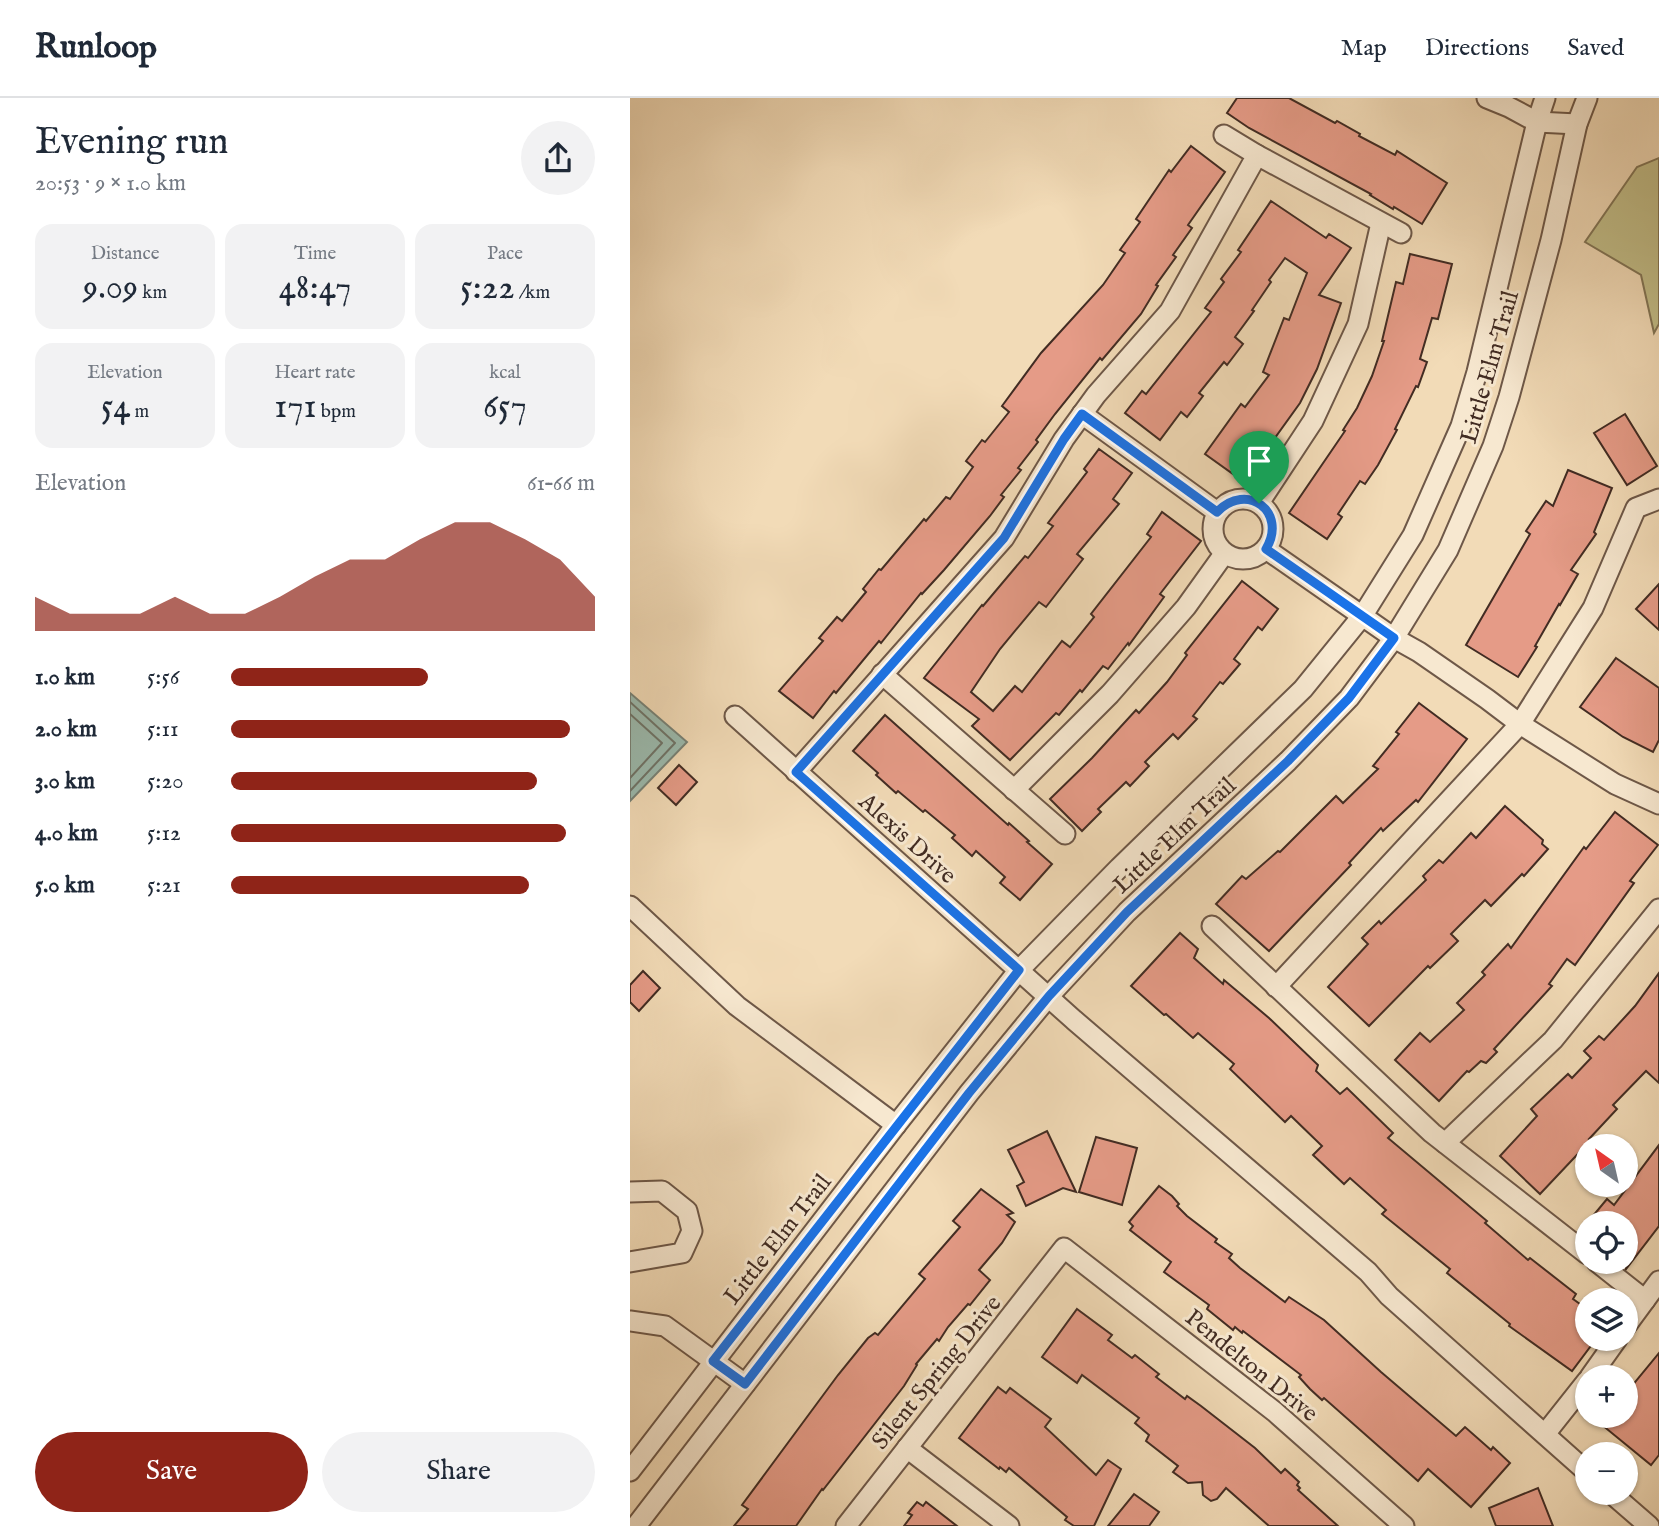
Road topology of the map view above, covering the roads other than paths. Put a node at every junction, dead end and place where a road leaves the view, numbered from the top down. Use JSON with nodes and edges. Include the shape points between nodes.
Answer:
{"nodes":[{"id":1,"x":1487,"y":98,"type":"edge"},
{"id":2,"x":1545,"y":98,"type":"edge"},
{"id":3,"x":1587,"y":98,"type":"edge"},
{"id":4,"x":1537,"y":122,"type":"junction"},
{"id":5,"x":1577,"y":124,"type":"junction"},
{"id":6,"x":1224,"y":135,"type":"dead end"},
{"id":7,"x":1257,"y":155,"type":"junction"},
{"id":8,"x":1381,"y":223,"type":"junction"},
{"id":9,"x":1401,"y":233,"type":"dead end"},
{"id":10,"x":1082,"y":414,"type":"junction"},
{"id":11,"x":1659,"y":499,"type":"edge"},
{"id":12,"x":1259,"y":503,"type":"junction"},
{"id":13,"x":1217,"y":512,"type":"junction"},
{"id":14,"x":1266,"y":549,"type":"junction"},
{"id":15,"x":1224,"y":554,"type":"junction"},
{"id":16,"x":1363,"y":615,"type":"junction"},
{"id":17,"x":1394,"y":638,"type":"junction"},
{"id":18,"x":882,"y":674,"type":"junction"},
{"id":19,"x":735,"y":716,"type":"dead end"},
{"id":20,"x":1520,"y":724,"type":"junction"},
{"id":21,"x":796,"y":772,"type":"junction"},
{"id":22,"x":1014,"y":790,"type":"junction"},
{"id":23,"x":1659,"y":804,"type":"edge"},
{"id":24,"x":1065,"y":834,"type":"dead end"},
{"id":25,"x":630,"y":906,"type":"edge"},
{"id":26,"x":1659,"y":909,"type":"edge"},
{"id":27,"x":1212,"y":926,"type":"dead end"},
{"id":28,"x":1019,"y":970,"type":"junction"},
{"id":29,"x":1276,"y":986,"type":"junction"},
{"id":30,"x":1049,"y":996,"type":"junction"},
{"id":31,"x":896,"y":1125,"type":"junction"},
{"id":32,"x":1445,"y":1143,"type":"junction"},
{"id":33,"x":630,"y":1192,"type":"edge"},
{"id":34,"x":1575,"y":1245,"type":"edge"},
{"id":35,"x":1064,"y":1248,"type":"joint"},
{"id":36,"x":630,"y":1262,"type":"edge"},
{"id":37,"x":1612,"y":1274,"type":"edge"},
{"id":38,"x":1659,"y":1281,"type":"edge"},
{"id":39,"x":1645,"y":1300,"type":"junction"},
{"id":40,"x":1638,"y":1310,"type":"edge"},
{"id":41,"x":630,"y":1321,"type":"edge"},
{"id":42,"x":713,"y":1361,"type":"junction"},
{"id":43,"x":745,"y":1384,"type":"junction"},
{"id":44,"x":1575,"y":1396,"type":"edge"},
{"id":45,"x":1545,"y":1434,"type":"junction"},
{"id":46,"x":906,"y":1448,"type":"junction"},
{"id":47,"x":1575,"y":1461,"type":"edge"},
{"id":48,"x":630,"y":1471,"type":"edge"},
{"id":49,"x":1625,"y":1505,"type":"edge"},
{"id":50,"x":636,"y":1526,"type":"edge"},
{"id":51,"x":846,"y":1526,"type":"edge"},
{"id":52,"x":1009,"y":1526,"type":"edge"},
{"id":53,"x":1405,"y":1526,"type":"edge"},
{"id":54,"x":1649,"y":1526,"type":"edge"}],
"edges":[{"from":1,"to":4,"type":"street"},
{"from":2,"to":4,"type":"street","name":"Little Elm Trail"},
{"from":3,"to":5,"type":"street","name":"Little Elm Trail"},
{"from":4,"to":5,"type":"street"},
{"from":4,"to":16,"type":"street","name":"Little Elm Trail","via":[[1461,426],[1413,535]]},
{"from":5,"to":17,"type":"street","name":"Little Elm Trail","via":[[1551,240],[1493,446],[1448,550]]},
{"from":6,"to":7,"type":"street"},
{"from":7,"to":8,"type":"street"},
{"from":7,"to":10,"type":"street","via":[[1170,311]]},
{"from":8,"to":9,"type":"street"},
{"from":8,"to":12,"type":"street","via":[[1358,324],[1313,421]]},
{"from":10,"to":13,"type":"street"},
{"from":10,"to":18,"type":"street","via":[[1004,538]]},
{"from":11,"to":20,"type":"street","via":[[1636,508],[1593,608]]},
{"from":12,"to":13,"type":"street","via":[[1241,499]]},
{"from":12,"to":14,"type":"street","via":[[1267,510],[1273,530]]},
{"from":13,"to":15,"type":"street","via":[[1213,539]]},
{"from":14,"to":15,"type":"street","via":[[1250,559]]},
{"from":14,"to":16,"type":"street"},
{"from":15,"to":22,"type":"street","via":[[1186,607],[1110,694]]},
{"from":16,"to":17,"type":"street"},
{"from":16,"to":28,"type":"street","name":"Little Elm Trail","via":[[1303,689]]},
{"from":17,"to":20,"type":"street"},
{"from":17,"to":30,"type":"street","name":"Little Elm Trail","via":[[1349,698],[1127,912]]},
{"from":18,"to":21,"type":"street"},
{"from":18,"to":22,"type":"street"},
{"from":19,"to":21,"type":"street","name":"Alexis Drive"},
{"from":20,"to":23,"type":"street","via":[[1615,784]]},
{"from":20,"to":29,"type":"street"},
{"from":21,"to":28,"type":"street","name":"Alexis Drive"},
{"from":22,"to":24,"type":"street"},
{"from":25,"to":31,"type":"street","via":[[737,1006]]},
{"from":26,"to":32,"type":"street","via":[[1553,1040]]},
{"from":27,"to":29,"type":"street"},
{"from":28,"to":30,"type":"street","name":"Alexis Drive"},
{"from":28,"to":31,"type":"street","name":"Little Elm Trail"},
{"from":29,"to":32,"type":"street"},
{"from":30,"to":43,"type":"street","name":"Little Elm Trail"},
{"from":30,"to":45,"type":"street","name":"Alexis Drive","via":[[1368,1272],[1388,1296]]},
{"from":31,"to":42,"type":"street","name":"Little Elm Trail"},
{"from":32,"to":34,"type":"street"},
{"from":33,"to":36,"type":"street","via":[[662,1192],[687,1211],[692,1231],[682,1253]]},
{"from":35,"to":46,"type":"street","name":"Silent Spring Drive"},
{"from":35,"to":53,"type":"street","name":"Pendelton Drive","via":[[1275,1412]]},
{"from":37,"to":39,"type":"street"},
{"from":38,"to":39,"type":"street"},
{"from":39,"to":40,"type":"street"},
{"from":41,"to":42,"type":"street","via":[[665,1326]]},
{"from":42,"to":43,"type":"street"},
{"from":42,"to":48,"type":"street","name":"Little Elm Trail"},
{"from":43,"to":50,"type":"street","name":"Little Elm Trail"},
{"from":44,"to":45,"type":"street"},
{"from":45,"to":47,"type":"street","name":"Alexis Drive"},
{"from":46,"to":51,"type":"street","name":"Silent Spring Drive"},
{"from":46,"to":52,"type":"street"},
{"from":49,"to":54,"type":"street"}]}
